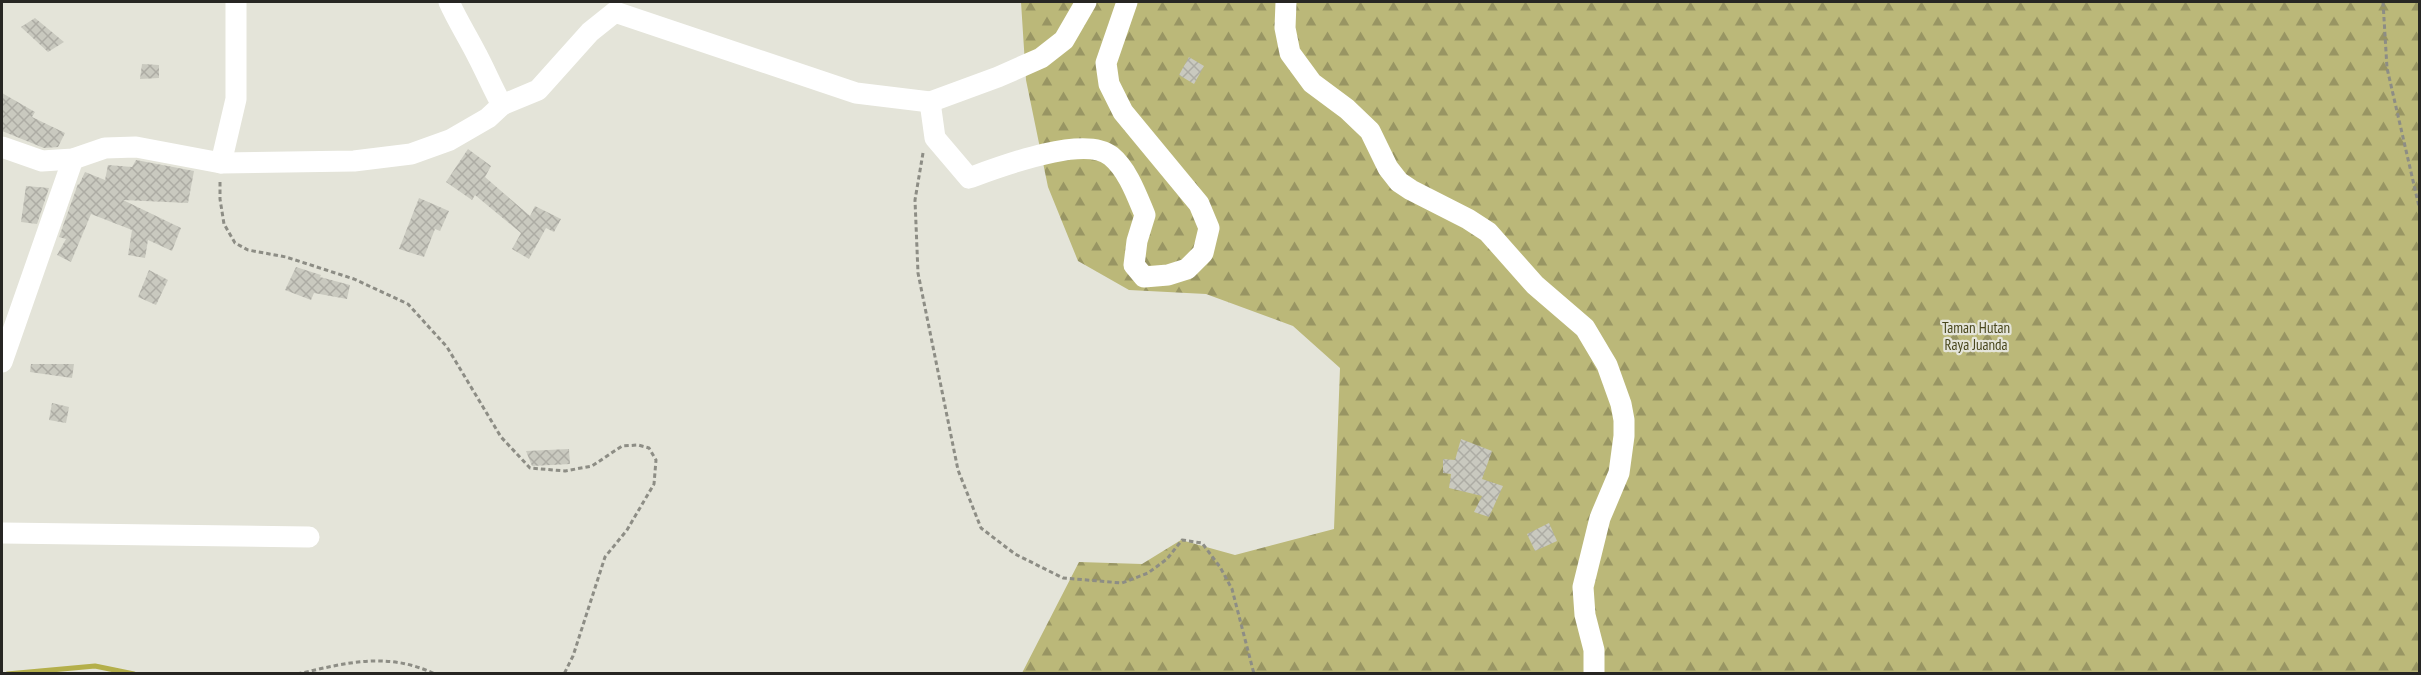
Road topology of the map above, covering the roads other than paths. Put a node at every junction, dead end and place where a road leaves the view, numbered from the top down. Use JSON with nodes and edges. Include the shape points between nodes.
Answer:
{"nodes":[{"id":1,"x":236,"y":2,"type":"edge"},
{"id":2,"x":449,"y":2,"type":"edge"},
{"id":3,"x":1086,"y":2,"type":"edge"},
{"id":4,"x":1127,"y":2,"type":"edge"},
{"id":5,"x":1286,"y":2,"type":"edge"},
{"id":6,"x":930,"y":102,"type":"junction"},
{"id":7,"x":502,"y":105,"type":"junction"},
{"id":8,"x":2,"y":147,"type":"edge"},
{"id":9,"x":73,"y":159,"type":"junction"},
{"id":10,"x":221,"y":163,"type":"junction"},
{"id":11,"x":2,"y":362,"type":"edge"},
{"id":12,"x":2,"y":533,"type":"edge"},
{"id":13,"x":309,"y":537,"type":"dead end"},
{"id":14,"x":1594,"y":674,"type":"edge"}],
"edges":[{"from":1,"to":10,"type":"street","via":[[236,99]]},
{"from":2,"to":7,"type":"street"},
{"from":3,"to":6,"type":"street","via":[[1064,40],[1041,58]]},
{"from":4,"to":6,"type":"street","via":[[1106,63],[1108,84],[1123,112],[1199,204],[1209,228],[1203,253],[1187,269],[1144,277],[1134,264],[1146,215],[1129,180],[1111,156],[1100,150],[1073,148],[969,178],[935,138]]},
{"from":5,"to":14,"type":"street","via":[[1285,28],[1290,53],[1312,83],[1370,131],[1399,182],[1488,232],[1529,278],[1585,328],[1607,365],[1621,404],[1624,436],[1619,473],[1600,518],[1584,587]]},
{"from":6,"to":7,"type":"street","via":[[856,93],[615,12],[590,32],[538,90]]},
{"from":7,"to":10,"type":"street","via":[[450,140],[411,154],[354,161]]},
{"from":8,"to":9,"type":"street","via":[[42,161]]},
{"from":9,"to":10,"type":"street","via":[[105,148],[136,147]]},
{"from":9,"to":11,"type":"street"},
{"from":12,"to":13,"type":"street"}]}
